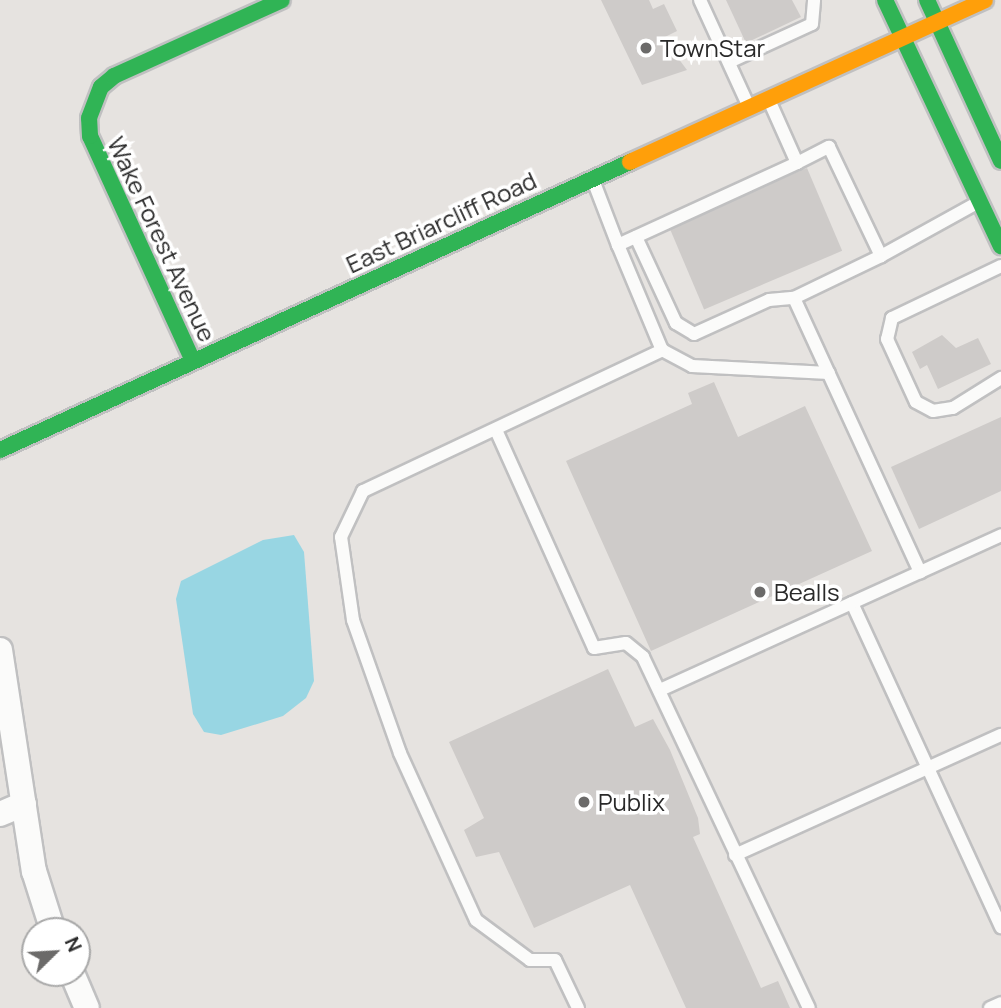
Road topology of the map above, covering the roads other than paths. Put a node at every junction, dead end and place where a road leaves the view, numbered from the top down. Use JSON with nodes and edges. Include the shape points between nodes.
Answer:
{"nodes":[{"id":1,"x":282,"y":0,"type":"edge"},
{"id":2,"x":700,"y":0,"type":"edge"},
{"id":3,"x":814,"y":0,"type":"edge"},
{"id":4,"x":885,"y":0,"type":"edge"},
{"id":5,"x":927,"y":0,"type":"edge"},
{"id":6,"x":985,"y":0,"type":"edge"},
{"id":7,"x":936,"y":20,"type":"junction"},
{"id":8,"x":900,"y":34,"type":"junction"},
{"id":9,"x":729,"y":62,"type":"junction"},
{"id":10,"x":767,"y":97,"type":"junction"},
{"id":11,"x":748,"y":105,"type":"junction"},
{"id":12,"x":996,"y":135,"type":"edge"},
{"id":13,"x":1001,"y":161,"type":"edge"},
{"id":14,"x":797,"y":163,"type":"junction"},
{"id":15,"x":591,"y":176,"type":"junction"},
{"id":16,"x":980,"y":201,"type":"junction"},
{"id":17,"x":636,"y":237,"type":"junction"},
{"id":18,"x":618,"y":245,"type":"junction"},
{"id":19,"x":1001,"y":246,"type":"edge"},
{"id":20,"x":881,"y":256,"type":"junction"},
{"id":21,"x":1001,"y":266,"type":"edge"},
{"id":22,"x":794,"y":298,"type":"junction"},
{"id":23,"x":662,"y":350,"type":"junction"},
{"id":24,"x":193,"y":361,"type":"junction"},
{"id":25,"x":829,"y":373,"type":"junction"},
{"id":26,"x":1001,"y":379,"type":"edge"},
{"id":27,"x":496,"y":430,"type":"junction"},
{"id":28,"x":0,"y":450,"type":"edge"},
{"id":29,"x":1001,"y":535,"type":"edge"},
{"id":30,"x":920,"y":572,"type":"junction"},
{"id":31,"x":852,"y":603,"type":"junction"},
{"id":32,"x":0,"y":650,"type":"edge"},
{"id":33,"x":660,"y":690,"type":"junction"},
{"id":34,"x":1001,"y":735,"type":"edge"},
{"id":35,"x":927,"y":769,"type":"junction"},
{"id":36,"x":24,"y":804,"type":"junction"},
{"id":37,"x":0,"y":814,"type":"edge"},
{"id":38,"x":735,"y":855,"type":"junction"},
{"id":39,"x":49,"y":917,"type":"edge"},
{"id":40,"x":1001,"y":927,"type":"edge"},
{"id":41,"x":78,"y":987,"type":"edge"},
{"id":42,"x":1001,"y":1003,"type":"edge"},
{"id":43,"x":88,"y":1008,"type":"edge"},
{"id":44,"x":578,"y":1008,"type":"edge"},
{"id":45,"x":808,"y":1008,"type":"edge"},
{"id":46,"x":990,"y":1008,"type":"edge"}],
"edges":[{"from":1,"to":24,"type":"street","name":"Wake Forest Avenue","via":[[114,76],[101,87],[89,118],[90,136]]},
{"from":2,"to":9,"type":"lane"},
{"from":3,"to":9,"type":"lane","via":[[813,24]]},
{"from":4,"to":8,"type":"street"},
{"from":5,"to":7,"type":"street"},
{"from":6,"to":7,"type":"street","name":"East Briarcliff Road"},
{"from":7,"to":8,"type":"street","name":"East Briarcliff Road"},
{"from":7,"to":12,"type":"street"},
{"from":8,"to":10,"type":"street","name":"East Briarcliff Road"},
{"from":8,"to":16,"type":"street"},
{"from":9,"to":11,"type":"lane"},
{"from":10,"to":11,"type":"street","name":"East Briarcliff Road"},
{"from":10,"to":14,"type":"lane"},
{"from":11,"to":15,"type":"street","name":"East Briarcliff Road"},
{"from":12,"to":13,"type":"street"},
{"from":14,"to":17,"type":"lane"},
{"from":14,"to":20,"type":"lane","via":[[830,146]]},
{"from":15,"to":18,"type":"lane"},
{"from":15,"to":24,"type":"street","name":"East Briarcliff Road"},
{"from":16,"to":19,"type":"street"},
{"from":16,"to":20,"type":"lane"},
{"from":17,"to":18,"type":"lane"},
{"from":17,"to":22,"type":"lane","via":[[676,323],[694,334],[769,300]]},
{"from":18,"to":23,"type":"lane"},
{"from":20,"to":22,"type":"lane"},
{"from":21,"to":26,"type":"lane","via":[[892,318],[887,339],[916,402],[933,411],[953,408]]},
{"from":22,"to":25,"type":"lane"},
{"from":23,"to":25,"type":"lane","via":[[692,366]]},
{"from":23,"to":27,"type":"lane"},
{"from":24,"to":28,"type":"street","name":"East Briarcliff Road"},
{"from":25,"to":30,"type":"lane"},
{"from":27,"to":33,"type":"lane","via":[[594,648],[626,643],[643,657]]},
{"from":27,"to":44,"type":"lane","via":[[363,491],[341,537],[354,620],[400,753],[476,920],[530,960],[555,960]]},
{"from":29,"to":30,"type":"lane"},
{"from":30,"to":31,"type":"lane"},
{"from":31,"to":33,"type":"lane"},
{"from":31,"to":35,"type":"lane"},
{"from":32,"to":36,"type":"street"},
{"from":33,"to":38,"type":"lane"},
{"from":34,"to":35,"type":"lane"},
{"from":35,"to":38,"type":"lane"},
{"from":35,"to":40,"type":"lane"},
{"from":36,"to":37,"type":"street"},
{"from":36,"to":39,"type":"street","via":[[34,871]]},
{"from":38,"to":45,"type":"lane"},
{"from":41,"to":43,"type":"street"},
{"from":42,"to":46,"type":"lane"}]}
